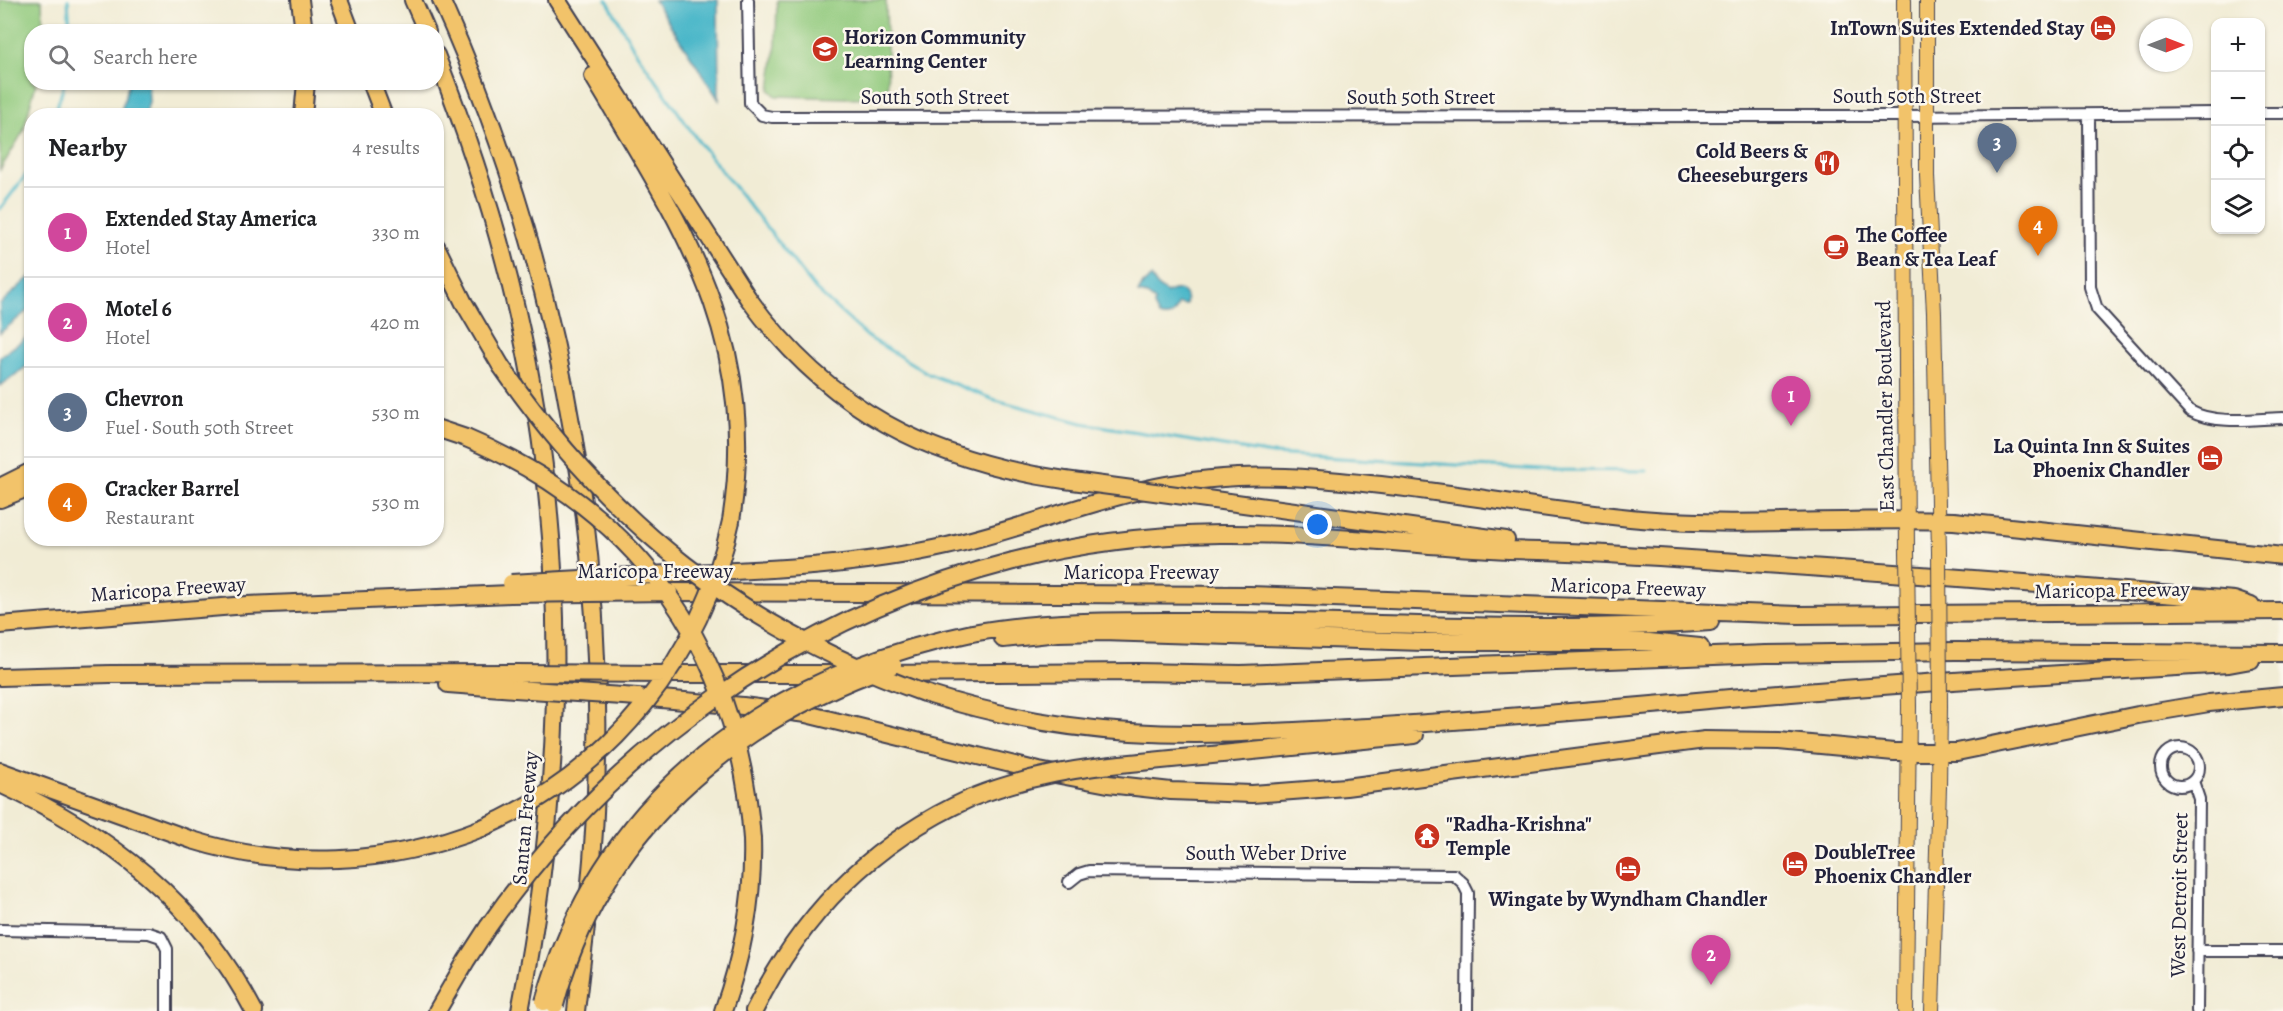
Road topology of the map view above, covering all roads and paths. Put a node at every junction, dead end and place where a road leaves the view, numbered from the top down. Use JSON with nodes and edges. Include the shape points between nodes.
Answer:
{"nodes":[{"id":1,"x":300,"y":0,"type":"edge"},
{"id":2,"x":339,"y":0,"type":"edge"},
{"id":3,"x":413,"y":0,"type":"edge"},
{"id":4,"x":441,"y":0,"type":"edge"},
{"id":5,"x":547,"y":0,"type":"edge"},
{"id":6,"x":557,"y":0,"type":"edge"},
{"id":7,"x":748,"y":0,"type":"edge"},
{"id":8,"x":1904,"y":0,"type":"edge"},
{"id":9,"x":1927,"y":0,"type":"edge"},
{"id":10,"x":303,"y":24,"type":"edge"},
{"id":11,"x":348,"y":24,"type":"edge"},
{"id":12,"x":424,"y":24,"type":"edge"},
{"id":13,"x":444,"y":76,"type":"edge"},
{"id":14,"x":305,"y":90,"type":"edge"},
{"id":15,"x":374,"y":90,"type":"edge"},
{"id":16,"x":304,"y":108,"type":"edge"},
{"id":17,"x":381,"y":108,"type":"edge"},
{"id":18,"x":2211,"y":113,"type":"edge"},
{"id":19,"x":2265,"y":113,"type":"edge"},
{"id":20,"x":2283,"y":113,"type":"edge"},
{"id":21,"x":2089,"y":114,"type":"junction"},
{"id":22,"x":1904,"y":116,"type":"junction"},
{"id":23,"x":1927,"y":116,"type":"junction"},
{"id":24,"x":444,"y":262,"type":"edge"},
{"id":25,"x":2283,"y":418,"type":"edge"},
{"id":26,"x":444,"y":431,"type":"edge"},
{"id":27,"x":24,"y":475,"type":"edge"},
{"id":28,"x":0,"y":487,"type":"edge"},
{"id":29,"x":24,"y":489,"type":"edge"},
{"id":30,"x":0,"y":499,"type":"edge"},
{"id":31,"x":1907,"y":520,"type":"junction"},
{"id":32,"x":1939,"y":521,"type":"junction"},
{"id":33,"x":1587,"y":553,"type":"junction"},
{"id":34,"x":2283,"y":556,"type":"edge"},
{"id":35,"x":510,"y":588,"type":"junction"},
{"id":36,"x":2263,"y":611,"type":"junction"},
{"id":37,"x":2283,"y":611,"type":"edge"},
{"id":38,"x":1798,"y":615,"type":"junction"},
{"id":39,"x":0,"y":625,"type":"edge"},
{"id":40,"x":2283,"y":653,"type":"edge"},
{"id":41,"x":1766,"y":654,"type":"junction"},
{"id":42,"x":0,"y":677,"type":"edge"},
{"id":43,"x":515,"y":681,"type":"junction"},
{"id":44,"x":2283,"y":696,"type":"edge"},
{"id":45,"x":1582,"y":712,"type":"junction"},
{"id":46,"x":1909,"y":752,"type":"junction"},
{"id":47,"x":1940,"y":752,"type":"junction"},
{"id":48,"x":0,"y":771,"type":"edge"},
{"id":49,"x":2193,"y":780,"type":"dead end"},
{"id":50,"x":0,"y":784,"type":"edge"},
{"id":51,"x":1069,"y":882,"type":"dead end"},
{"id":52,"x":0,"y":930,"type":"edge"},
{"id":53,"x":2197,"y":951,"type":"junction"},
{"id":54,"x":2283,"y":951,"type":"edge"},
{"id":55,"x":549,"y":1007,"type":"edge"},
{"id":56,"x":166,"y":1011,"type":"edge"},
{"id":57,"x":254,"y":1011,"type":"edge"},
{"id":58,"x":437,"y":1011,"type":"edge"},
{"id":59,"x":520,"y":1011,"type":"edge"},
{"id":60,"x":576,"y":1011,"type":"edge"},
{"id":61,"x":723,"y":1011,"type":"edge"},
{"id":62,"x":754,"y":1011,"type":"edge"},
{"id":63,"x":1467,"y":1011,"type":"edge"},
{"id":64,"x":1906,"y":1011,"type":"edge"},
{"id":65,"x":1932,"y":1011,"type":"edge"},
{"id":66,"x":2197,"y":1011,"type":"edge"}],
"edges":[{"from":1,"to":10,"type":"highway"},
{"from":2,"to":11,"type":"highway"},
{"from":3,"to":12,"type":"highway"},
{"from":4,"to":60,"type":"highway","via":[[478,87],[513,186],[551,322],[583,496],[596,648],[597,791]]},
{"from":5,"to":48,"type":"highway","bridge":true,"via":[[699,266],[713,298],[730,359],[738,421],[731,521],[702,611],[679,657],[649,700],[615,739],[539,799],[482,828],[381,856],[326,860],[233,851],[199,843]]},
{"from":6,"to":33,"type":"highway","bridge":true,"via":[[769,325],[804,363],[858,407],[919,441],[1018,473]]},
{"from":7,"to":22,"type":"street","name":"South 50th Street","via":[[750,103],[762,115],[772,117]]},
{"from":8,"to":22,"type":"main road","name":"East Chandler Boulevard"},
{"from":9,"to":23,"type":"main road"},
{"from":13,"to":59,"type":"highway","name":"Santan Freeway","via":[[491,210],[525,348],[546,488],[556,628],[555,734],[548,829]]},
{"from":14,"to":16,"type":"highway"},
{"from":15,"to":17,"type":"highway"},
{"from":18,"to":21,"type":"street","name":"South 50th Street"},
{"from":19,"to":20,"type":"street"},
{"from":21,"to":23,"type":"street","name":"South 50th Street"},
{"from":21,"to":25,"type":"street","via":[[2090,287],[2097,309],[2186,407],[2200,417]]},
{"from":22,"to":23,"type":"street","name":"South 50th Street"},
{"from":22,"to":31,"type":"main road","name":"East Chandler Boulevard"},
{"from":23,"to":32,"type":"main road"},
{"from":24,"to":45,"type":"highway","bridge":true,"via":[[501,366],[541,423],[618,508],[674,557],[744,607],[849,663],[924,693],[1044,722],[1150,734],[1319,729]]},
{"from":26,"to":61,"type":"highway","bridge":true,"via":[[537,473],[587,508],[638,557],[676,605],[708,663],[743,763],[752,839],[752,885],[745,934]]},
{"from":27,"to":28,"type":"highway"},
{"from":29,"to":30,"type":"highway"},
{"from":31,"to":32,"type":"highway"},
{"from":31,"to":35,"type":"highway","bridge":true,"via":[[1678,522],[1339,481],[1241,477],[1136,492],[979,538],[895,557]]},
{"from":31,"to":46,"type":"main road","name":"East Chandler Boulevard","bridge":true},
{"from":32,"to":34,"type":"highway"},
{"from":32,"to":47,"type":"main road","bridge":true},
{"from":33,"to":36,"type":"highway","via":[[2234,600]]},
{"from":33,"to":58,"type":"highway","bridge":true,"via":[[1302,536],[1220,534],[1122,541],[1013,561],[942,582],[867,611],[796,646],[723,691],[664,735],[600,793],[539,860],[488,927]]},
{"from":35,"to":38,"type":"highway","name":"Maricopa Freeway","bridge":true,"via":[[1250,595]]},
{"from":35,"to":39,"type":"highway","name":"Maricopa Freeway"},
{"from":36,"to":37,"type":"highway","name":"Maricopa Freeway"},
{"from":36,"to":38,"type":"highway","name":"Maricopa Freeway"},
{"from":38,"to":55,"type":"highway","bridge":true,"via":[[1664,625],[1534,627],[1084,621],[1009,626],[917,645],[805,689],[727,736],[678,776],[616,846],[585,896],[561,948]]},
{"from":40,"to":41,"type":"highway"},
{"from":40,"to":45,"type":"highway","via":[[2229,664],[1901,683]]},
{"from":41,"to":43,"type":"highway","bridge":true,"via":[[1241,674],[668,674]]},
{"from":41,"to":55,"type":"highway","bridge":true,"via":[[1648,642],[1423,642],[1102,632],[1037,634],[975,644],[896,664],[827,692],[761,727],[697,774],[657,815],[614,871],[581,930]]},
{"from":42,"to":43,"type":"highway","via":[[354,675]]},
{"from":43,"to":46,"type":"highway","bridge":true,"via":[[806,714],[1079,779],[1198,793],[1262,794],[1322,789],[1705,740],[1779,741]]},
{"from":44,"to":47,"type":"highway","via":[[2209,703],[1957,752]]},
{"from":45,"to":62,"type":"highway","bridge":true,"via":[[1513,725],[1048,774],[971,798],[903,835],[842,884],[786,952]]},
{"from":46,"to":47,"type":"highway"},
{"from":46,"to":64,"type":"main road","name":"East Chandler Boulevard"},
{"from":47,"to":65,"type":"main road"},
{"from":49,"to":53,"type":"street","name":"West Detroit Street","via":[[2199,799]]},
{"from":50,"to":57,"type":"highway","via":[[85,829],[153,879],[212,943]]},
{"from":51,"to":63,"type":"street","name":"South Weber Drive","via":[[1089,871],[1454,875],[1468,893]]},
{"from":52,"to":56,"type":"street","via":[[149,933],[161,937],[167,949]]},
{"from":53,"to":54,"type":"street"},
{"from":53,"to":66,"type":"street","name":"West Detroit Street"}]}
